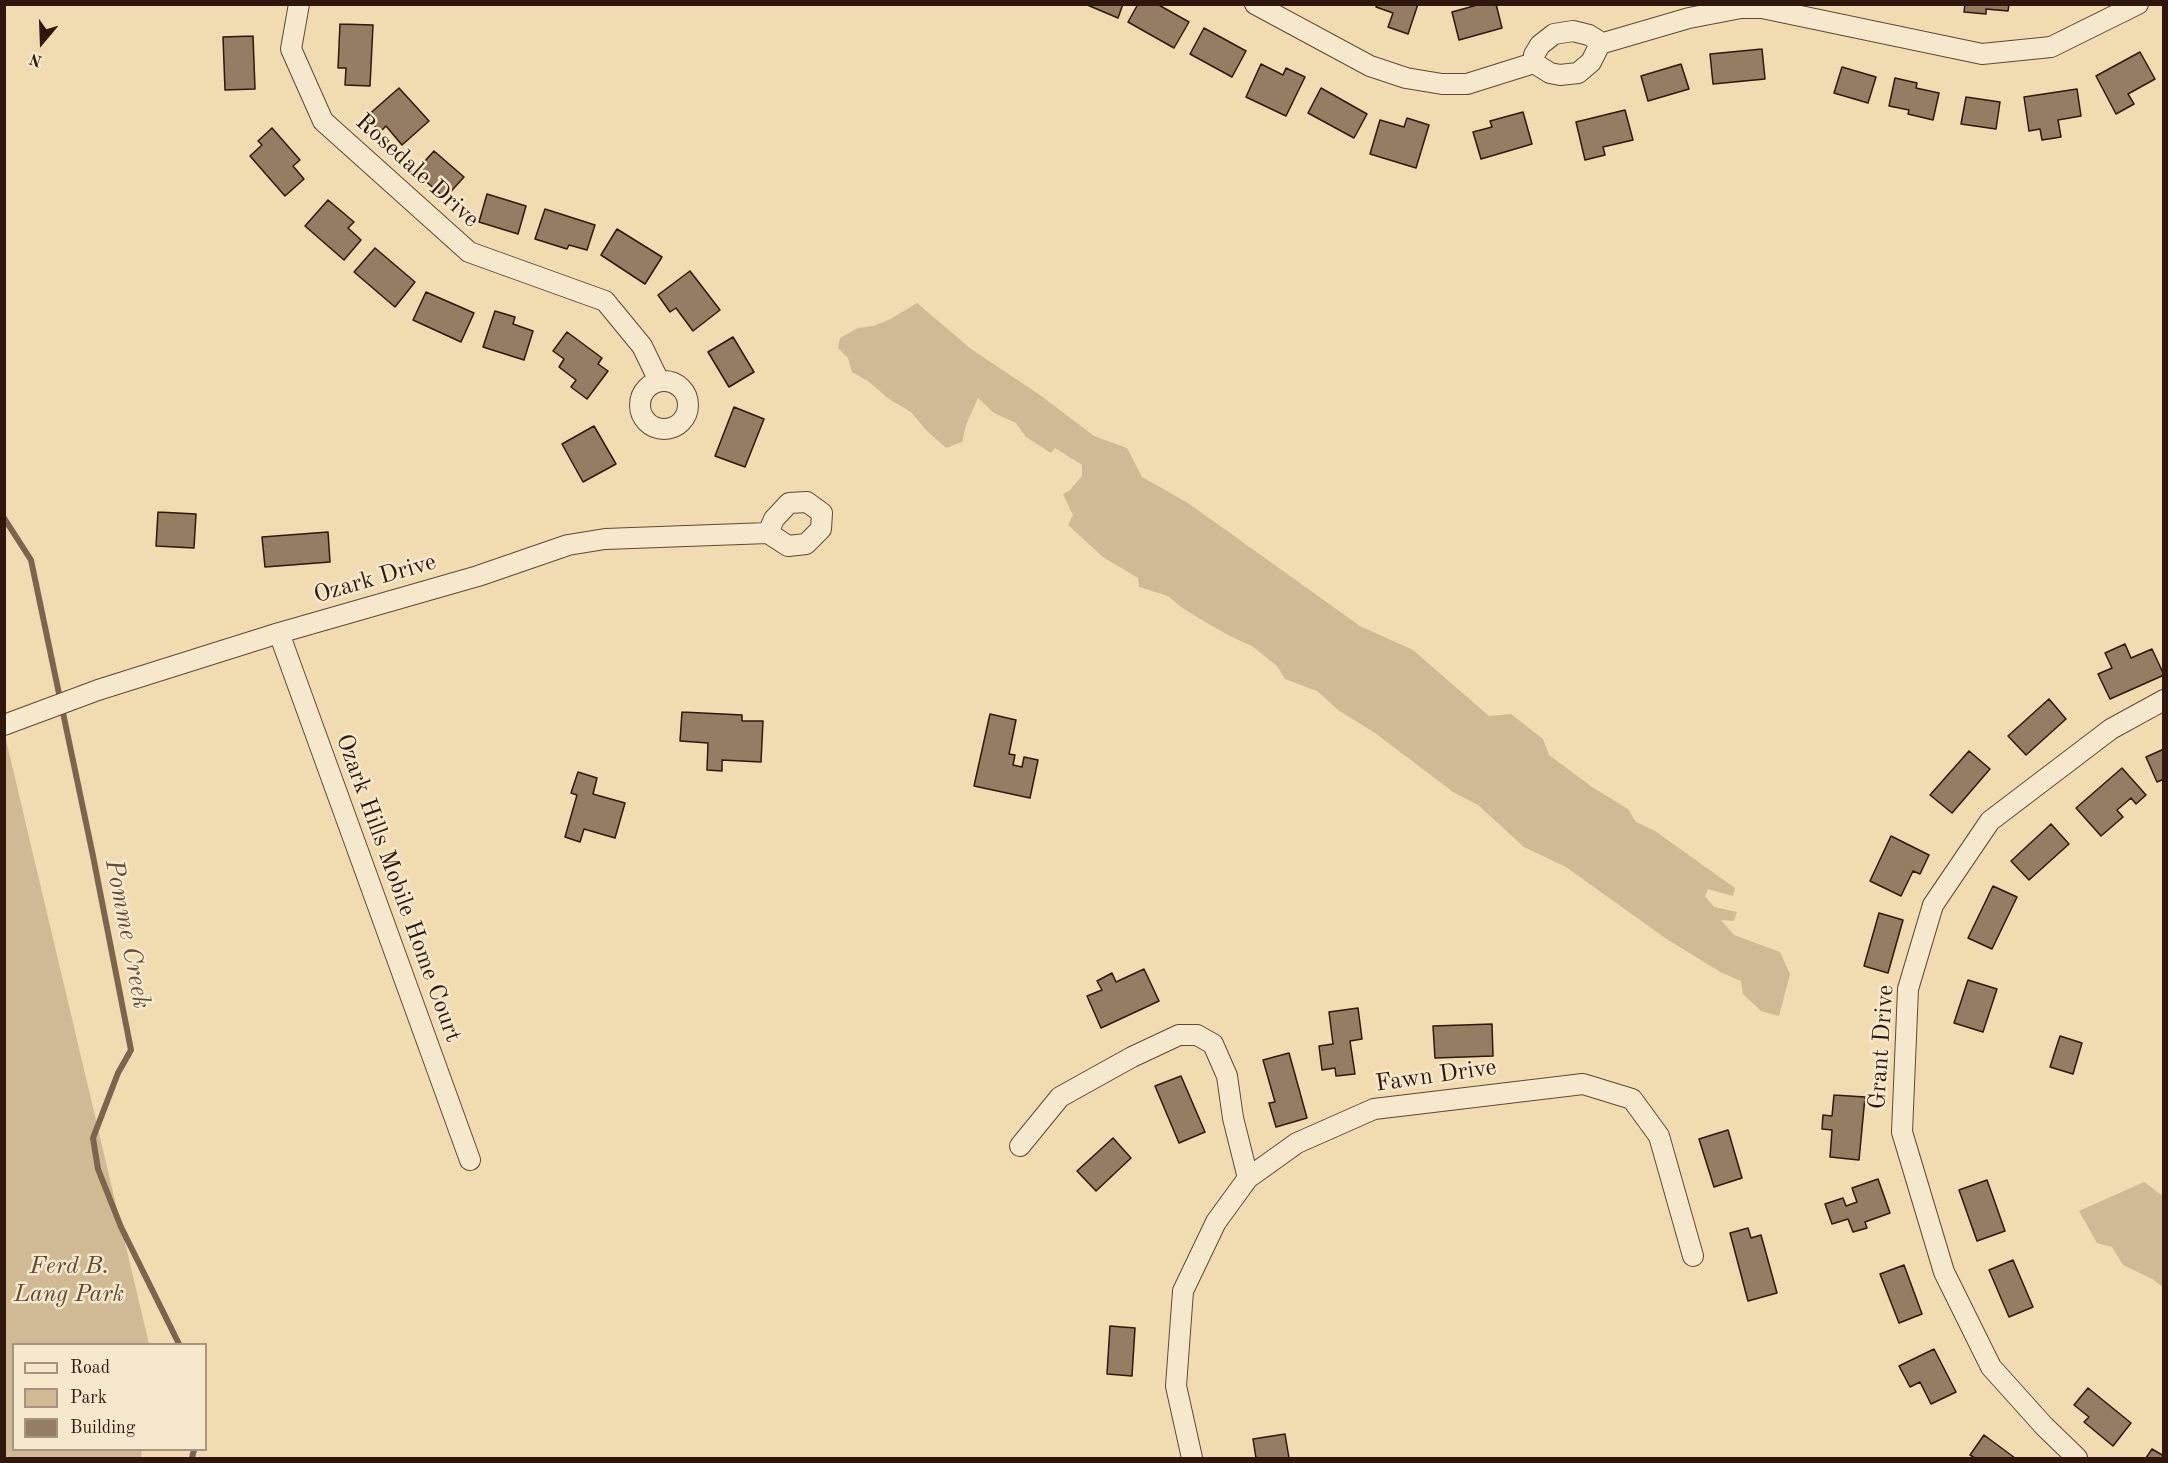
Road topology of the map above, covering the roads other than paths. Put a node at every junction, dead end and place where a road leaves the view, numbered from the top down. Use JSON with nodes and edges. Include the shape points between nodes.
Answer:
{"nodes":[{"id":1,"x":299,"y":4,"type":"edge"},
{"id":2,"x":1255,"y":4,"type":"edge"},
{"id":3,"x":2138,"y":4,"type":"edge"},
{"id":4,"x":1600,"y":44,"type":"junction"},
{"id":5,"x":1534,"y":63,"type":"junction"},
{"id":6,"x":659,"y":381,"type":"dead end"},
{"id":7,"x":768,"y":533,"type":"dead end"},
{"id":8,"x":279,"y":633,"type":"junction"},
{"id":9,"x":2163,"y":700,"type":"edge"},
{"id":10,"x":4,"y":725,"type":"edge"},
{"id":11,"x":1020,"y":1146,"type":"dead end"},
{"id":12,"x":470,"y":1160,"type":"dead end"},
{"id":13,"x":1248,"y":1178,"type":"junction"},
{"id":14,"x":1693,"y":1256,"type":"dead end"},
{"id":15,"x":1191,"y":1458,"type":"edge"},
{"id":16,"x":2077,"y":1458,"type":"edge"}],
"edges":[{"from":1,"to":6,"type":"street","name":"Rosedale Drive","via":[[291,49],[323,121],[469,252],[605,301],[642,346]]},
{"from":2,"to":5,"type":"street","via":[[1370,66],[1406,78],[1467,84]]},
{"from":3,"to":4,"type":"street","via":[[2051,47],[1982,54],[1762,8],[1689,18]]},
{"from":4,"to":5,"type":"street","via":[[1591,62],[1578,73],[1560,75]]},
{"from":4,"to":5,"type":"street","via":[[1589,35],[1573,31],[1554,34],[1540,45]]},
{"from":7,"to":8,"type":"street","name":"Ozark Drive","via":[[605,539],[568,545],[478,576]]},
{"from":8,"to":10,"type":"street","name":"Ozark Drive","via":[[98,690]]},
{"from":8,"to":12,"type":"street","name":"Ozark Hills Mobile Home Court"},
{"from":9,"to":16,"type":"street","name":"Grant Drive","via":[[2111,729],[1990,821],[1933,905],[1908,989],[1902,1132],[1944,1272],[1991,1367]]},
{"from":11,"to":13,"type":"street","via":[[1060,1097],[1179,1035],[1197,1035],[1213,1044],[1227,1076]]},
{"from":13,"to":14,"type":"street","name":"Fawn Drive","via":[[1297,1143],[1374,1109],[1583,1084],[1632,1099],[1659,1136]]},
{"from":13,"to":15,"type":"street","name":"Fawn Drive","via":[[1216,1222],[1183,1291],[1176,1386]]}]}
